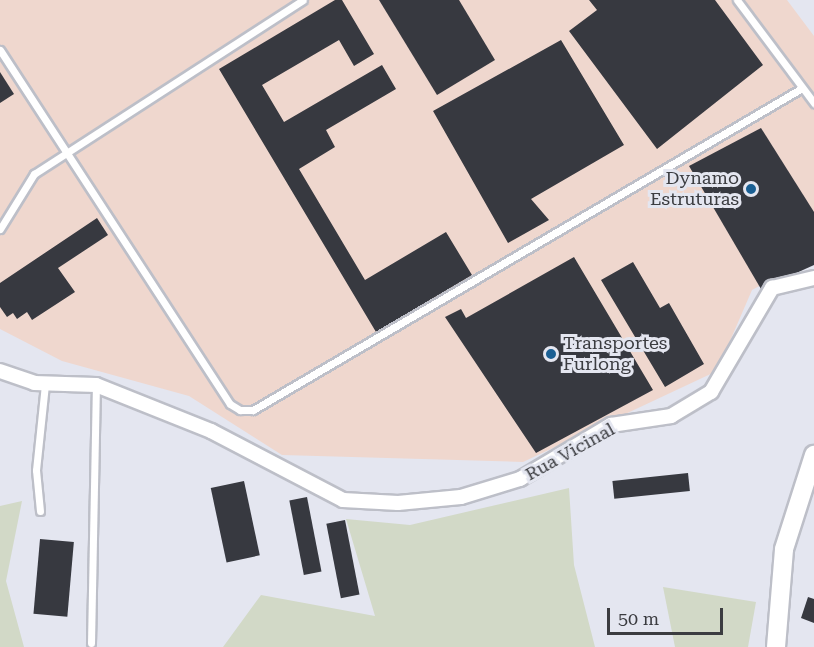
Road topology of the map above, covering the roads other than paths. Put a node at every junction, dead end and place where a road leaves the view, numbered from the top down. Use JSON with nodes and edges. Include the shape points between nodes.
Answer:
{"nodes":[{"id":1,"x":303,"y":0,"type":"edge"},
{"id":2,"x":736,"y":0,"type":"edge"},
{"id":3,"x":0,"y":50,"type":"edge"},
{"id":4,"x":802,"y":88,"type":"junction"},
{"id":5,"x":814,"y":103,"type":"edge"},
{"id":6,"x":66,"y":152,"type":"junction"},
{"id":7,"x":0,"y":229,"type":"edge"},
{"id":8,"x":814,"y":278,"type":"edge"},
{"id":9,"x":0,"y":371,"type":"edge"},
{"id":10,"x":45,"y":384,"type":"junction"},
{"id":11,"x":96,"y":385,"type":"junction"},
{"id":12,"x":814,"y":455,"type":"edge"},
{"id":13,"x":40,"y":511,"type":"dead end"},
{"id":14,"x":91,"y":643,"type":"dead end"},
{"id":15,"x":776,"y":647,"type":"edge"}],
"edges":[{"from":1,"to":6,"type":"lane"},
{"from":2,"to":4,"type":"lane"},
{"from":3,"to":6,"type":"lane"},
{"from":4,"to":5,"type":"lane"},
{"from":4,"to":6,"type":"lane","via":[[253,410],[230,404]]},
{"from":6,"to":7,"type":"lane","via":[[23,186],[13,214]]},
{"from":8,"to":11,"type":"street","name":"Rua Vicinal","via":[[772,288],[711,392],[671,416],[611,425],[520,479],[461,497],[398,503],[343,500],[211,431]]},
{"from":9,"to":10,"type":"street","name":"Rua Vicinal"},
{"from":10,"to":11,"type":"street","name":"Rua Vicinal"},
{"from":10,"to":13,"type":"lane","via":[[36,470]]},
{"from":11,"to":14,"type":"lane"},
{"from":12,"to":15,"type":"street","via":[[784,549]]}]}
